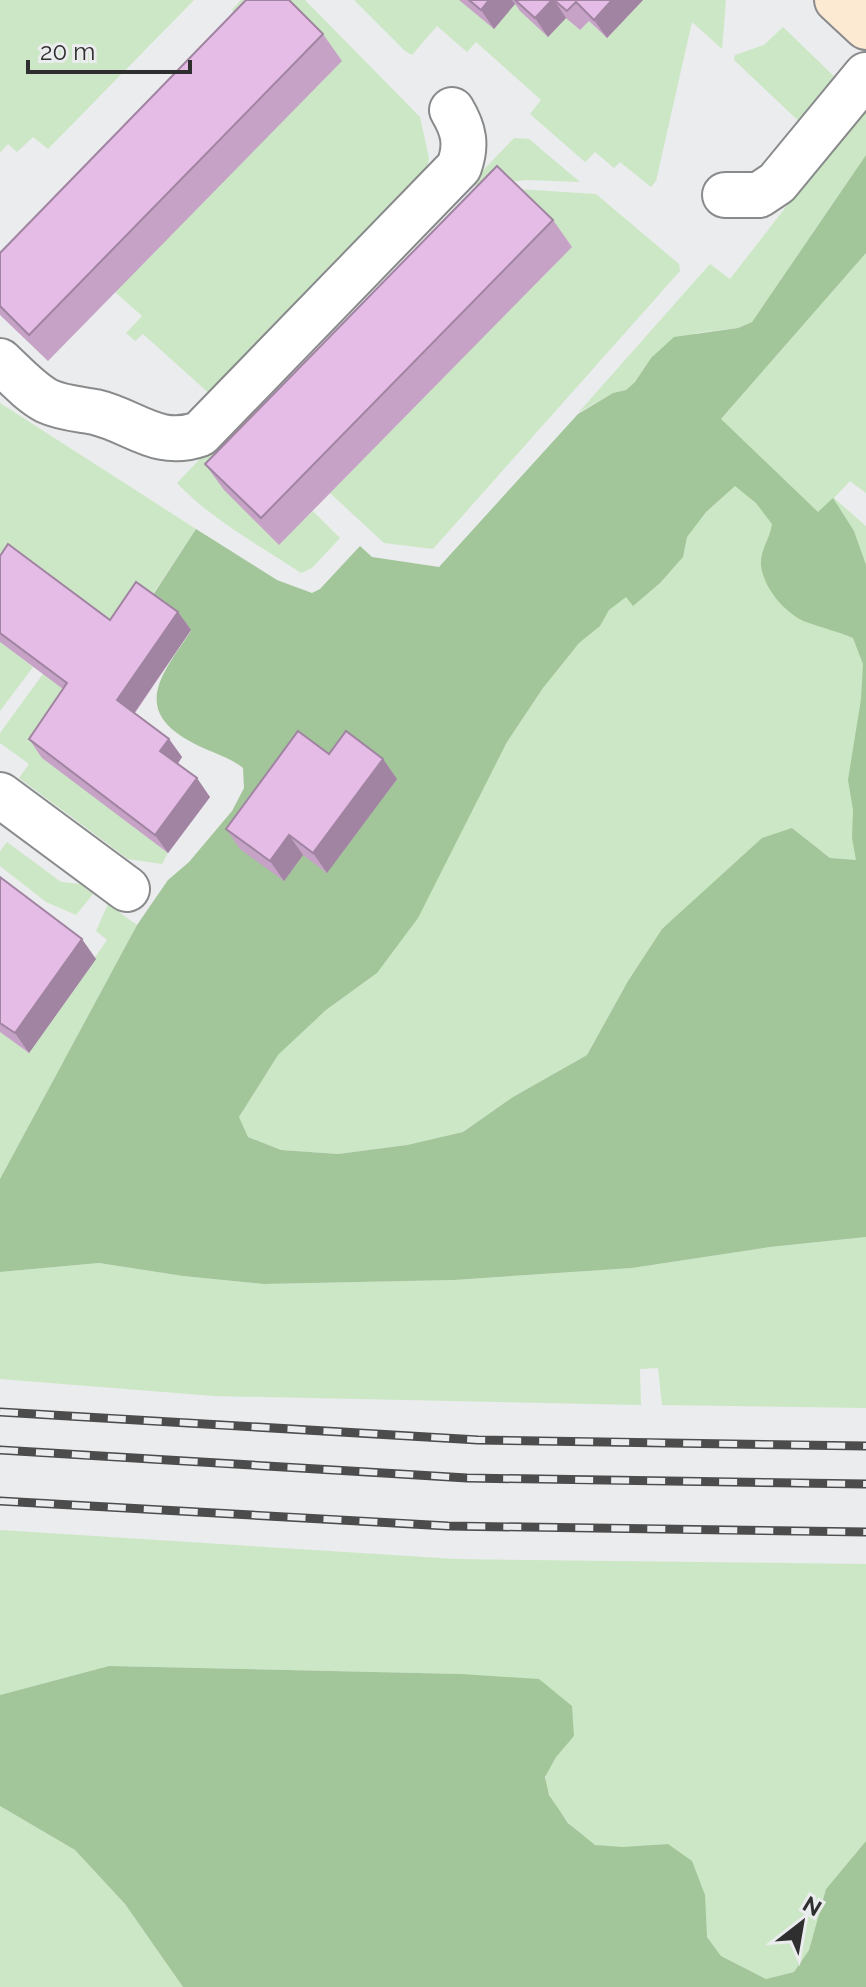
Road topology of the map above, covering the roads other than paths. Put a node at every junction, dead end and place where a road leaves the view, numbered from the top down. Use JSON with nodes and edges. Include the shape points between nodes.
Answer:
{"nodes":[{"id":1,"x":837,"y":0,"type":"edge"},
{"id":2,"x":866,"y":27,"type":"edge"},
{"id":3,"x":866,"y":75,"type":"edge"},
{"id":4,"x":452,"y":110,"type":"dead end"},
{"id":5,"x":725,"y":195,"type":"dead end"},
{"id":6,"x":0,"y":361,"type":"edge"},
{"id":7,"x":0,"y":795,"type":"edge"},
{"id":8,"x":127,"y":889,"type":"dead end"}],
"edges":[{"from":1,"to":2,"type":"street"},
{"from":3,"to":5,"type":"street","via":[[777,183],[759,195]]},
{"from":4,"to":6,"type":"street","via":[[465,141],[459,167],[200,434],[166,439],[117,419],[47,401]]},
{"from":7,"to":8,"type":"street"}]}
